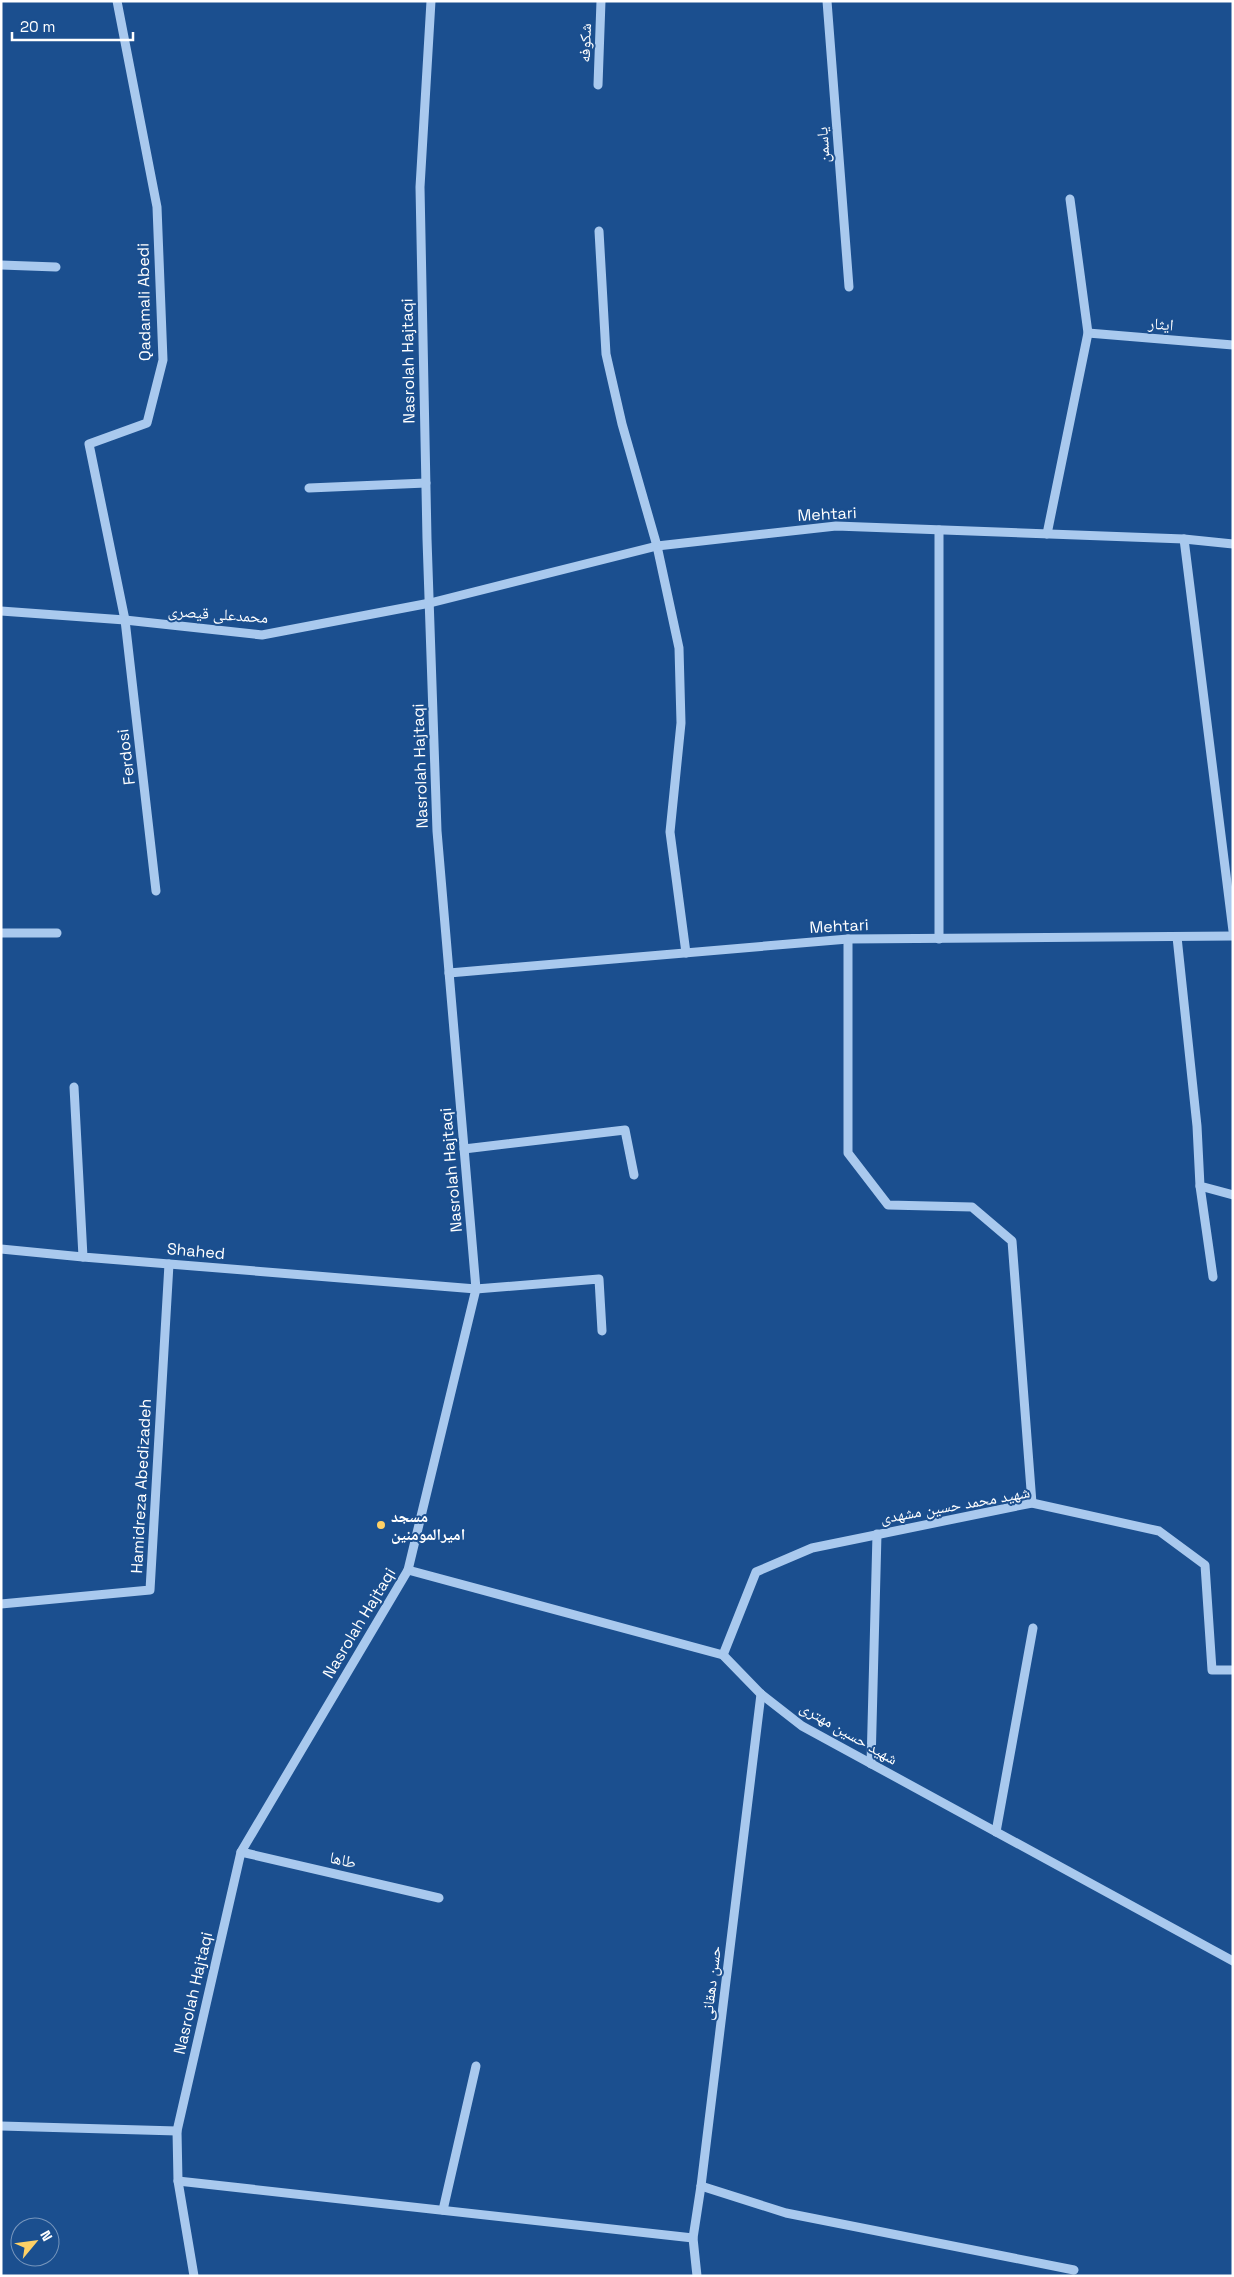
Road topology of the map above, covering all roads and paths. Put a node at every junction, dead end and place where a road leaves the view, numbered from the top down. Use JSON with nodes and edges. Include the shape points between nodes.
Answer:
{"nodes":[{"id":1,"x":118,"y":1,"type":"edge"},
{"id":2,"x":431,"y":1,"type":"edge"},
{"id":3,"x":601,"y":1,"type":"edge"},
{"id":4,"x":827,"y":1,"type":"edge"},
{"id":5,"x":598,"y":85,"type":"dead end"},
{"id":6,"x":1070,"y":199,"type":"dead end"},
{"id":7,"x":599,"y":232,"type":"dead end"},
{"id":8,"x":1,"y":265,"type":"edge"},
{"id":9,"x":56,"y":267,"type":"dead end"},
{"id":10,"x":849,"y":287,"type":"dead end"},
{"id":11,"x":1088,"y":333,"type":"junction"},
{"id":12,"x":1233,"y":344,"type":"edge"},
{"id":13,"x":426,"y":483,"type":"junction"},
{"id":14,"x":309,"y":488,"type":"dead end"},
{"id":15,"x":939,"y":530,"type":"junction"},
{"id":16,"x":1047,"y":534,"type":"junction"},
{"id":17,"x":1184,"y":539,"type":"junction"},
{"id":18,"x":1233,"y":544,"type":"edge"},
{"id":19,"x":657,"y":546,"type":"junction"},
{"id":20,"x":430,"y":603,"type":"junction"},
{"id":21,"x":1,"y":611,"type":"edge"},
{"id":22,"x":125,"y":620,"type":"junction"},
{"id":23,"x":156,"y":891,"type":"dead end"},
{"id":24,"x":1233,"y":931,"type":"edge"},
{"id":25,"x":1,"y":933,"type":"edge"},
{"id":26,"x":57,"y":933,"type":"dead end"},
{"id":27,"x":1177,"y":936,"type":"junction"},
{"id":28,"x":1233,"y":936,"type":"edge"},
{"id":29,"x":848,"y":939,"type":"junction"},
{"id":30,"x":938,"y":939,"type":"junction"},
{"id":31,"x":686,"y":953,"type":"junction"},
{"id":32,"x":449,"y":974,"type":"junction"},
{"id":33,"x":74,"y":1087,"type":"dead end"},
{"id":34,"x":464,"y":1149,"type":"junction"},
{"id":35,"x":634,"y":1175,"type":"dead end"},
{"id":36,"x":1200,"y":1186,"type":"junction"},
{"id":37,"x":1233,"y":1195,"type":"edge"},
{"id":38,"x":1,"y":1249,"type":"edge"},
{"id":39,"x":83,"y":1257,"type":"junction"},
{"id":40,"x":169,"y":1264,"type":"junction"},
{"id":41,"x":1213,"y":1277,"type":"dead end"},
{"id":42,"x":476,"y":1289,"type":"junction"},
{"id":43,"x":602,"y":1331,"type":"dead end"},
{"id":44,"x":1032,"y":1503,"type":"junction"},
{"id":45,"x":877,"y":1534,"type":"junction"},
{"id":46,"x":408,"y":1570,"type":"junction"},
{"id":47,"x":1,"y":1604,"type":"edge"},
{"id":48,"x":1032,"y":1628,"type":"dead end"},
{"id":49,"x":723,"y":1655,"type":"junction"},
{"id":50,"x":1233,"y":1670,"type":"edge"},
{"id":51,"x":761,"y":1694,"type":"junction"},
{"id":52,"x":871,"y":1764,"type":"junction"},
{"id":53,"x":996,"y":1832,"type":"junction"},
{"id":54,"x":241,"y":1852,"type":"junction"},
{"id":55,"x":439,"y":1898,"type":"dead end"},
{"id":56,"x":1233,"y":1961,"type":"edge"},
{"id":57,"x":476,"y":2066,"type":"dead end"},
{"id":58,"x":1,"y":2126,"type":"edge"},
{"id":59,"x":177,"y":2131,"type":"junction"},
{"id":60,"x":178,"y":2181,"type":"junction"},
{"id":61,"x":701,"y":2186,"type":"junction"},
{"id":62,"x":443,"y":2210,"type":"junction"},
{"id":63,"x":693,"y":2238,"type":"junction"},
{"id":64,"x":1074,"y":2270,"type":"dead end"},
{"id":65,"x":194,"y":2276,"type":"edge"},
{"id":66,"x":697,"y":2276,"type":"edge"}],
"edges":[{"from":1,"to":22,"type":"street","name":"Qadamali Abedi","via":[[157,207],[163,360],[147,423],[89,444]]},
{"from":2,"to":13,"type":"street","name":"Nasrolah Hajtaqi","via":[[420,186]]},
{"from":3,"to":5,"type":"street","name":"شکوفه"},
{"from":4,"to":10,"type":"street","name":"یاسمن"},
{"from":6,"to":11,"type":"street"},
{"from":7,"to":19,"type":"street","via":[[606,354],[622,424]]},
{"from":8,"to":9,"type":"street"},
{"from":11,"to":12,"type":"street","name":"ایثار"},
{"from":11,"to":16,"type":"street"},
{"from":13,"to":14,"type":"street"},
{"from":13,"to":20,"type":"street","name":"Nasrolah Hajtaqi"},
{"from":15,"to":16,"type":"street","name":"Mehtari"},
{"from":15,"to":19,"type":"street","name":"Mehtari","via":[[836,526]]},
{"from":15,"to":30,"type":"street"},
{"from":16,"to":17,"type":"street","name":"Mehtari"},
{"from":17,"to":18,"type":"street","name":"Mehtari"},
{"from":17,"to":24,"type":"street"},
{"from":19,"to":20,"type":"street","name":"Mehtari"},
{"from":19,"to":31,"type":"street","via":[[679,648],[681,723],[670,832]]},
{"from":20,"to":22,"type":"street","name":"محمدعلی قیصری","via":[[262,635]]},
{"from":20,"to":32,"type":"street","name":"Nasrolah Hajtaqi","via":[[437,831]]},
{"from":21,"to":22,"type":"street","name":"محمدعلی قیصری"},
{"from":22,"to":23,"type":"street","name":"Ferdosi"},
{"from":25,"to":26,"type":"street"},
{"from":27,"to":28,"type":"street","name":"Mehtari"},
{"from":27,"to":30,"type":"street","name":"Mehtari"},
{"from":27,"to":36,"type":"street","via":[[1197,1126]]},
{"from":29,"to":30,"type":"street","name":"Mehtari"},
{"from":29,"to":31,"type":"street","name":"Mehtari"},
{"from":29,"to":44,"type":"street","via":[[848,1153],[888,1204],[972,1207],[1012,1241]]},
{"from":31,"to":32,"type":"street","name":"Mehtari"},
{"from":32,"to":34,"type":"street","name":"Nasrolah Hajtaqi"},
{"from":33,"to":39,"type":"street"},
{"from":34,"to":35,"type":"street","via":[[625,1130]]},
{"from":34,"to":42,"type":"street","name":"Nasrolah Hajtaqi"},
{"from":36,"to":37,"type":"street"},
{"from":36,"to":41,"type":"street"},
{"from":38,"to":39,"type":"street","name":"Shahed"},
{"from":39,"to":40,"type":"street","name":"Shahed"},
{"from":40,"to":42,"type":"street","name":"Shahed"},
{"from":40,"to":47,"type":"street","name":"Hamidreza Abedizadeh","via":[[150,1590]]},
{"from":42,"to":43,"type":"street","name":"Shahed","via":[[598,1279]]},
{"from":42,"to":46,"type":"street","name":"Nasrolah Hajtaqi"},
{"from":44,"to":45,"type":"street","name":"شهید محمد حسین مشهدی"},
{"from":44,"to":50,"type":"street","name":"شهید محمد حسین مشهدی","via":[[1159,1531],[1205,1565],[1212,1670]]},
{"from":45,"to":49,"type":"street","name":"شهید محمد حسین مشهدی","via":[[812,1548],[756,1572]]},
{"from":45,"to":52,"type":"street"},
{"from":46,"to":49,"type":"street"},
{"from":46,"to":54,"type":"street","name":"Nasrolah Hajtaqi"},
{"from":48,"to":53,"type":"street"},
{"from":49,"to":51,"type":"street","name":"شهید حسین مهتری"},
{"from":51,"to":52,"type":"street","name":"شهید حسین مهتری","via":[[802,1726]]},
{"from":51,"to":61,"type":"street","name":"حسن دهقانی"},
{"from":52,"to":53,"type":"street","name":"شهید حسین مهتری"},
{"from":53,"to":56,"type":"street","name":"شهید حسین مهتری"},
{"from":54,"to":55,"type":"street","name":"طاها"},
{"from":54,"to":59,"type":"street","name":"Nasrolah Hajtaqi"},
{"from":57,"to":62,"type":"street"},
{"from":58,"to":59,"type":"street"},
{"from":59,"to":60,"type":"street","name":"Nasrolah Hajtaqi"},
{"from":60,"to":62,"type":"street"},
{"from":60,"to":65,"type":"street","name":"Nasrolah Hajtaqi"},
{"from":61,"to":63,"type":"street","name":"حسن دهقانی"},
{"from":61,"to":64,"type":"street","via":[[786,2213]]},
{"from":62,"to":63,"type":"street"},
{"from":63,"to":66,"type":"street","name":"حسن دهقانی"}]}
